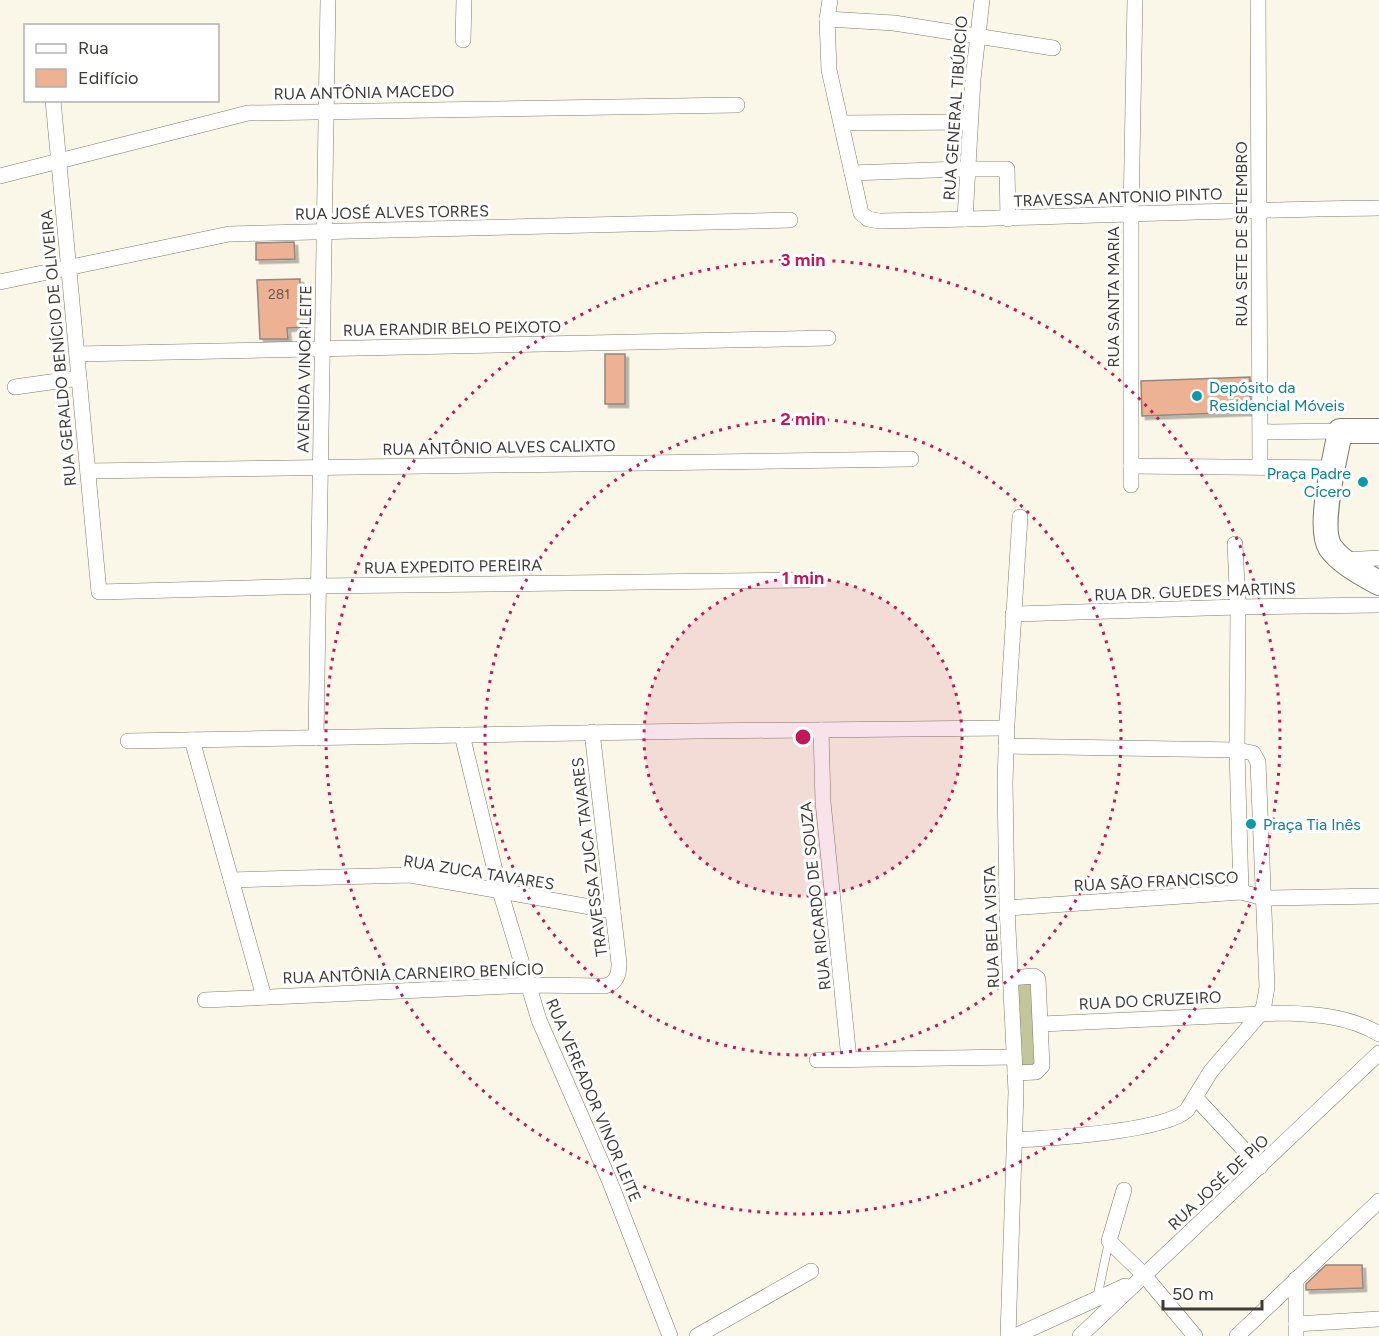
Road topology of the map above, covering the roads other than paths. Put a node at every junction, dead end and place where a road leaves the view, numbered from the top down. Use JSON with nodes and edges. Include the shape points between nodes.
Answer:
{"nodes":[{"id":1,"x":328,"y":0,"type":"edge"},
{"id":2,"x":464,"y":0,"type":"edge"},
{"id":3,"x":830,"y":0,"type":"edge"},
{"id":4,"x":982,"y":0,"type":"edge"},
{"id":5,"x":1135,"y":0,"type":"edge"},
{"id":6,"x":1258,"y":0,"type":"edge"},
{"id":7,"x":827,"y":19,"type":"junction"},
{"id":8,"x":978,"y":36,"type":"junction"},
{"id":9,"x":464,"y":40,"type":"dead end"},
{"id":10,"x":1053,"y":48,"type":"dead end"},
{"id":11,"x":53,"y":102,"type":"edge"},
{"id":12,"x":737,"y":105,"type":"dead end"},
{"id":13,"x":326,"y":111,"type":"junction"},
{"id":14,"x":970,"y":122,"type":"junction"},
{"id":15,"x":842,"y":123,"type":"junction"},
{"id":16,"x":59,"y":161,"type":"junction"},
{"id":17,"x":967,"y":169,"type":"junction"},
{"id":18,"x":852,"y":173,"type":"junction"},
{"id":19,"x":0,"y":176,"type":"edge"},
{"id":20,"x":1379,"y":208,"type":"edge"},
{"id":21,"x":1259,"y":210,"type":"junction"},
{"id":22,"x":1131,"y":213,"type":"junction"},
{"id":23,"x":965,"y":219,"type":"junction"},
{"id":24,"x":1008,"y":219,"type":"junction"},
{"id":25,"x":790,"y":220,"type":"dead end"},
{"id":26,"x":324,"y":231,"type":"junction"},
{"id":27,"x":69,"y":268,"type":"junction"},
{"id":28,"x":0,"y":282,"type":"edge"},
{"id":29,"x":828,"y":338,"type":"dead end"},
{"id":30,"x":322,"y":349,"type":"junction"},
{"id":31,"x":77,"y":354,"type":"junction"},
{"id":32,"x":79,"y":378,"type":"junction"},
{"id":33,"x":15,"y":387,"type":"dead end"},
{"id":34,"x":1379,"y":430,"type":"edge"},
{"id":35,"x":1341,"y":431,"type":"junction"},
{"id":36,"x":1261,"y":432,"type":"junction"},
{"id":37,"x":911,"y":459,"type":"dead end"},
{"id":38,"x":1131,"y":466,"type":"junction"},
{"id":39,"x":321,"y":467,"type":"junction"},
{"id":40,"x":1260,"y":467,"type":"junction"},
{"id":41,"x":1334,"y":468,"type":"junction"},
{"id":42,"x":88,"y":471,"type":"junction"},
{"id":43,"x":1131,"y":485,"type":"dead end"},
{"id":44,"x":1020,"y":517,"type":"dead end"},
{"id":45,"x":1235,"y":544,"type":"dead end"},
{"id":46,"x":1379,"y":558,"type":"edge"},
{"id":47,"x":1345,"y":560,"type":"junction"},
{"id":48,"x":807,"y":580,"type":"dead end"},
{"id":49,"x":1379,"y":583,"type":"edge"},
{"id":50,"x":319,"y":586,"type":"junction"},
{"id":51,"x":99,"y":592,"type":"joint"},
{"id":52,"x":1379,"y":604,"type":"edge"},
{"id":53,"x":1238,"y":607,"type":"junction"},
{"id":54,"x":1013,"y":614,"type":"junction"},
{"id":55,"x":1006,"y":728,"type":"junction"},
{"id":56,"x":821,"y":730,"type":"junction"},
{"id":57,"x":592,"y":732,"type":"junction"},
{"id":58,"x":462,"y":735,"type":"junction"},
{"id":59,"x":316,"y":738,"type":"junction"},
{"id":60,"x":192,"y":740,"type":"junction"},
{"id":61,"x":128,"y":741,"type":"dead end"},
{"id":62,"x":1006,"y":746,"type":"junction"},
{"id":63,"x":1237,"y":750,"type":"junction"},
{"id":64,"x":231,"y":880,"type":"junction"},
{"id":65,"x":1241,"y":892,"type":"junction"},
{"id":66,"x":501,"y":893,"type":"junction"},
{"id":67,"x":1379,"y":896,"type":"edge"},
{"id":68,"x":1264,"y":898,"type":"junction"},
{"id":69,"x":1007,"y":908,"type":"junction"},
{"id":70,"x":613,"y":911,"type":"junction"},
{"id":71,"x":618,"y":976,"type":"joint"},
{"id":72,"x":1011,"y":978,"type":"junction"},
{"id":73,"x":529,"y":985,"type":"junction"},
{"id":74,"x":264,"y":997,"type":"junction"},
{"id":75,"x":205,"y":1000,"type":"dead end"},
{"id":76,"x":1261,"y":1012,"type":"junction"},
{"id":77,"x":1041,"y":1024,"type":"junction"},
{"id":78,"x":1379,"y":1034,"type":"edge"},
{"id":79,"x":1379,"y":1053,"type":"edge"},
{"id":80,"x":1014,"y":1057,"type":"junction"},
{"id":81,"x":849,"y":1059,"type":"junction"},
{"id":82,"x":817,"y":1060,"type":"dead end"},
{"id":83,"x":1015,"y":1073,"type":"junction"},
{"id":84,"x":1195,"y":1097,"type":"junction"},
{"id":85,"x":1015,"y":1140,"type":"junction"},
{"id":86,"x":1260,"y":1167,"type":"junction"},
{"id":87,"x":1124,"y":1190,"type":"dead end"},
{"id":88,"x":1379,"y":1201,"type":"edge"},
{"id":89,"x":1109,"y":1241,"type":"junction"},
{"id":90,"x":811,"y":1271,"type":"dead end"},
{"id":91,"x":1140,"y":1279,"type":"junction"},
{"id":92,"x":1296,"y":1279,"type":"junction"},
{"id":93,"x":1097,"y":1299,"type":"junction"},
{"id":94,"x":1379,"y":1319,"type":"edge"},
{"id":95,"x":1296,"y":1330,"type":"edge"},
{"id":96,"x":670,"y":1336,"type":"edge"},
{"id":97,"x":697,"y":1336,"type":"edge"},
{"id":98,"x":1008,"y":1336,"type":"edge"},
{"id":99,"x":1015,"y":1336,"type":"edge"},
{"id":100,"x":1080,"y":1336,"type":"edge"},
{"id":101,"x":1195,"y":1336,"type":"edge"},
{"id":102,"x":1237,"y":1336,"type":"edge"}],
"edges":[{"from":1,"to":13,"type":"street","name":"AVENIDA VINOR LEITE"},
{"from":2,"to":9,"type":"street"},
{"from":3,"to":7,"type":"street"},
{"from":4,"to":8,"type":"street","name":"RUA GENERAL TIBÚRCIO"},
{"from":5,"to":22,"type":"street","name":"RUA SANTA MARIA"},
{"from":6,"to":21,"type":"street","name":"RUA SETE DE SETEMBRO"},
{"from":7,"to":8,"type":"street","via":[[894,23]]},
{"from":7,"to":15,"type":"street","via":[[829,70]]},
{"from":8,"to":10,"type":"street"},
{"from":8,"to":14,"type":"street","name":"RUA GENERAL TIBÚRCIO"},
{"from":11,"to":16,"type":"street","name":"RUA GERALDO BENÍCIO DE OLIVEIRA"},
{"from":12,"to":13,"type":"street","name":"RUA ANTÔNIA MACEDO"},
{"from":13,"to":16,"type":"street","name":"RUA ANTÔNIA MACEDO","via":[[248,112]]},
{"from":13,"to":26,"type":"street","name":"AVENIDA VINOR LEITE"},
{"from":14,"to":15,"type":"street"},
{"from":14,"to":17,"type":"street","name":"RUA GENERAL TIBÚRCIO"},
{"from":15,"to":18,"type":"street"},
{"from":16,"to":19,"type":"street","name":"RUA ANTÔNIA MACEDO"},
{"from":16,"to":27,"type":"street","name":"RUA GERALDO BENÍCIO DE OLIVEIRA"},
{"from":17,"to":18,"type":"street"},
{"from":17,"to":23,"type":"street","name":"RUA GENERAL TIBÚRCIO"},
{"from":17,"to":24,"type":"street","via":[[1007,169]]},
{"from":18,"to":23,"type":"street","name":"TRAVESSA ANTONIO PINTO","via":[[861,213],[872,221]]},
{"from":20,"to":21,"type":"street","name":"TRAVESSA ANTONIO PINTO"},
{"from":21,"to":22,"type":"street","name":"TRAVESSA ANTONIO PINTO"},
{"from":21,"to":36,"type":"street","name":"RUA SETE DE SETEMBRO"},
{"from":22,"to":24,"type":"street","name":"TRAVESSA ANTONIO PINTO"},
{"from":22,"to":38,"type":"street","name":"RUA SANTA MARIA"},
{"from":23,"to":24,"type":"street","name":"TRAVESSA ANTONIO PINTO"},
{"from":25,"to":26,"type":"street","name":"RUA JOSÉ ALVES TORRES"},
{"from":26,"to":27,"type":"street","name":"RUA JOSÉ ALVES TORRES","via":[[229,234]]},
{"from":26,"to":30,"type":"street","name":"AVENIDA VINOR LEITE"},
{"from":27,"to":28,"type":"street","name":"RUA JOSÉ ALVES TORRES"},
{"from":27,"to":31,"type":"street","name":"RUA GERALDO BENÍCIO DE OLIVEIRA"},
{"from":29,"to":30,"type":"street","name":"RUA ERANDIR BELO PEIXOTO"},
{"from":30,"to":31,"type":"street","name":"RUA ERANDIR BELO PEIXOTO"},
{"from":30,"to":39,"type":"street","name":"AVENIDA VINOR LEITE"},
{"from":31,"to":32,"type":"street","name":"RUA GERALDO BENÍCIO DE OLIVEIRA"},
{"from":32,"to":33,"type":"street"},
{"from":32,"to":42,"type":"street","name":"RUA GERALDO BENÍCIO DE OLIVEIRA"},
{"from":34,"to":35,"type":"main road"},
{"from":35,"to":36,"type":"street"},
{"from":35,"to":41,"type":"main road"},
{"from":36,"to":40,"type":"street","name":"RUA SETE DE SETEMBRO"},
{"from":37,"to":39,"type":"street","name":"RUA ANTÔNIO ALVES CALIXTO"},
{"from":38,"to":40,"type":"street"},
{"from":38,"to":43,"type":"street","name":"RUA SANTA MARIA"},
{"from":39,"to":42,"type":"street","name":"RUA ANTÔNIO ALVES CALIXTO"},
{"from":39,"to":50,"type":"street","name":"AVENIDA VINOR LEITE"},
{"from":40,"to":41,"type":"street"},
{"from":41,"to":47,"type":"main road","via":[[1326,531],[1331,548]]},
{"from":42,"to":51,"type":"street","name":"RUA GERALDO BENÍCIO DE OLIVEIRA"},
{"from":44,"to":54,"type":"street","name":"RUA BELA VISTA"},
{"from":45,"to":53,"type":"street"},
{"from":46,"to":47,"type":"street"},
{"from":47,"to":49,"type":"main road"},
{"from":48,"to":50,"type":"street","name":"RUA EXPEDITO PEREIRA"},
{"from":50,"to":51,"type":"street","name":"RUA EXPEDITO PEREIRA"},
{"from":50,"to":59,"type":"street","name":"AVENIDA VINOR LEITE"},
{"from":52,"to":53,"type":"street","name":"RUA DR. GUEDES MARTINS"},
{"from":53,"to":54,"type":"street","name":"RUA DR. GUEDES MARTINS"},
{"from":53,"to":63,"type":"street"},
{"from":54,"to":55,"type":"street","name":"RUA BELA VISTA"},
{"from":55,"to":56,"type":"street"},
{"from":55,"to":62,"type":"street","name":"RUA BELA VISTA"},
{"from":56,"to":57,"type":"street"},
{"from":56,"to":81,"type":"street","name":"RUA RICARDO DE SOUZA","via":[[824,802]]},
{"from":57,"to":58,"type":"street"},
{"from":57,"to":70,"type":"street","name":"TRAVESSA ZUCA TAVARES"},
{"from":58,"to":59,"type":"street"},
{"from":58,"to":66,"type":"street","name":"RUA VEREADOR VINOR LEITE"},
{"from":59,"to":60,"type":"street"},
{"from":60,"to":61,"type":"street"},
{"from":60,"to":64,"type":"street"},
{"from":62,"to":63,"type":"street"},
{"from":62,"to":69,"type":"street","name":"RUA BELA VISTA"},
{"from":63,"to":65,"type":"street"},
{"from":63,"to":68,"type":"street","via":[[1253,753],[1258,762]]},
{"from":64,"to":66,"type":"street","name":"RUA ZUCA TAVARES","via":[[410,876]]},
{"from":64,"to":74,"type":"street"},
{"from":65,"to":68,"type":"street","name":"RUA SÃO FRANCISCO"},
{"from":65,"to":69,"type":"street","name":"RUA SÃO FRANCISCO"},
{"from":66,"to":70,"type":"street","name":"RUA ZUCA TAVARES"},
{"from":66,"to":73,"type":"street","name":"RUA VEREADOR VINOR LEITE"},
{"from":67,"to":68,"type":"street","name":"RUA SÃO FRANCISCO"},
{"from":68,"to":76,"type":"street","via":[[1267,987]]},
{"from":69,"to":72,"type":"street","name":"RUA BELA VISTA"},
{"from":70,"to":71,"type":"street","name":"TRAVESSA ZUCA TAVARES"},
{"from":71,"to":73,"type":"street","name":"RUA ANTÔNIA CARNEIRO BENÍCIO","via":[[606,986]]},
{"from":72,"to":77,"type":"street","via":[[1038,979]]},
{"from":72,"to":80,"type":"street","name":"RUA BELA VISTA"},
{"from":73,"to":74,"type":"street","name":"RUA ANTÔNIA CARNEIRO BENÍCIO"},
{"from":73,"to":96,"type":"street","name":"RUA VEREADOR VINOR LEITE","via":[[539,1020],[610,1182]]},
{"from":74,"to":75,"type":"street","name":"RUA ANTÔNIA CARNEIRO BENÍCIO"},
{"from":76,"to":77,"type":"street","name":"RUA DO CRUZEIRO"},
{"from":76,"to":78,"type":"street","name":"RUA DO CRUZEIRO","via":[[1330,1017],[1357,1023]]},
{"from":76,"to":84,"type":"street","via":[[1211,1071]]},
{"from":77,"to":83,"type":"street","via":[[1041,1067],[1036,1072]]},
{"from":79,"to":86,"type":"street","name":"RUA JOSÉ DE PIO"},
{"from":80,"to":81,"type":"street"},
{"from":80,"to":83,"type":"street","name":"RUA BELA VISTA"},
{"from":81,"to":82,"type":"street"},
{"from":83,"to":85,"type":"street","name":"RUA BELA VISTA"},
{"from":84,"to":85,"type":"street","via":[[1182,1115],[1163,1122],[1061,1138]]},
{"from":84,"to":86,"type":"street"},
{"from":85,"to":98,"type":"street","name":"RUA BELA VISTA"},
{"from":86,"to":91,"type":"street","name":"RUA JOSÉ DE PIO"},
{"from":87,"to":89,"type":"street"},
{"from":88,"to":92,"type":"street"},
{"from":89,"to":91,"type":"street"},
{"from":89,"to":93,"type":"lane"},
{"from":90,"to":97,"type":"street"},
{"from":91,"to":93,"type":"street"},
{"from":91,"to":100,"type":"street","name":"RUA JOSÉ DE PIO"},
{"from":91,"to":101,"type":"street"},
{"from":92,"to":95,"type":"street"},
{"from":92,"to":102,"type":"street"},
{"from":93,"to":99,"type":"street"},
{"from":94,"to":95,"type":"street"}]}
